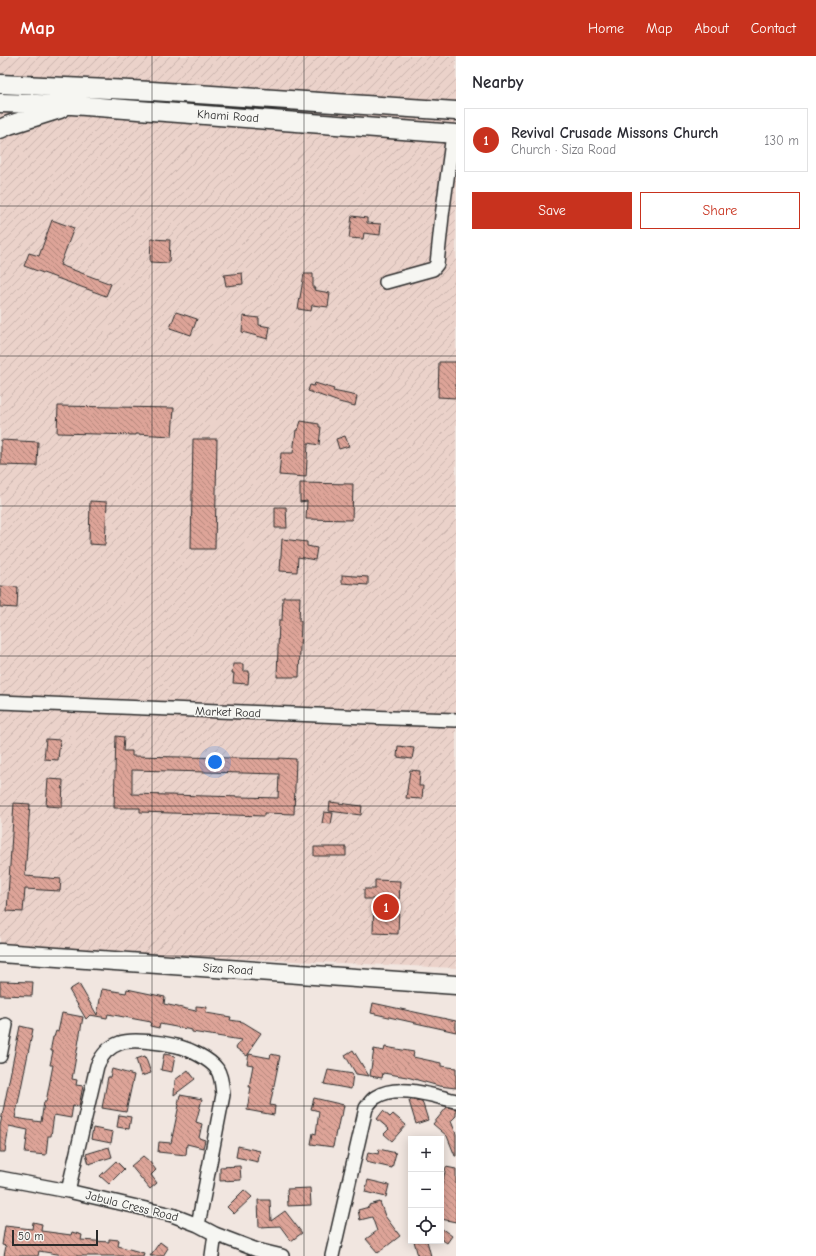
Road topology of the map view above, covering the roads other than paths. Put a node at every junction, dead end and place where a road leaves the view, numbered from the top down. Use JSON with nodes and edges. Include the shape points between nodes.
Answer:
{"nodes":[{"id":1,"x":0,"y":84,"type":"edge"},
{"id":2,"x":0,"y":103,"type":"edge"},
{"id":3,"x":72,"y":105,"type":"junction"},
{"id":4,"x":456,"y":111,"type":"edge"},
{"id":5,"x":0,"y":129,"type":"edge"},
{"id":6,"x":454,"y":134,"type":"edge"},
{"id":7,"x":386,"y":282,"type":"dead end"},
{"id":8,"x":0,"y":702,"type":"edge"},
{"id":9,"x":456,"y":720,"type":"edge"},
{"id":10,"x":0,"y":953,"type":"edge"},
{"id":11,"x":456,"y":985,"type":"edge"},
{"id":12,"x":6,"y":1024,"type":"dead end"},
{"id":13,"x":0,"y":1056,"type":"edge"},
{"id":14,"x":456,"y":1101,"type":"edge"},
{"id":15,"x":0,"y":1178,"type":"edge"},
{"id":16,"x":68,"y":1190,"type":"junction"},
{"id":17,"x":198,"y":1225,"type":"junction"},
{"id":18,"x":215,"y":1234,"type":"junction"},
{"id":19,"x":212,"y":1256,"type":"edge"},
{"id":20,"x":282,"y":1256,"type":"edge"},
{"id":21,"x":332,"y":1256,"type":"edge"}],
"edges":[{"from":1,"to":4,"type":"main road","name":"Khami Road"},
{"from":2,"to":3,"type":"main road","name":"Khami Road"},
{"from":3,"to":5,"type":"main road"},
{"from":3,"to":6,"type":"main road","name":"Khami Road"},
{"from":6,"to":7,"type":"street","via":[[437,264],[433,269]]},
{"from":8,"to":9,"type":"street","name":"Market Road"},
{"from":10,"to":11,"type":"main road","name":"Siza Road"},
{"from":12,"to":13,"type":"street"},
{"from":14,"to":21,"type":"street","via":[[414,1091],[399,1091],[376,1096],[370,1102],[366,1108]]},
{"from":15,"to":16,"type":"street","name":"Jabula Cress Road"},
{"from":16,"to":17,"type":"street","name":"Jabula Cress Road","via":[[172,1215]]},
{"from":16,"to":17,"type":"street","via":[[97,1066],[102,1055],[120,1042],[133,1040],[178,1046],[206,1060],[216,1068],[222,1080],[223,1095]]},
{"from":17,"to":18,"type":"street","name":"Jabula Cress Road"},
{"from":18,"to":19,"type":"street"},
{"from":18,"to":20,"type":"street","name":"Jabula Cress Road","via":[[257,1250]]}]}
